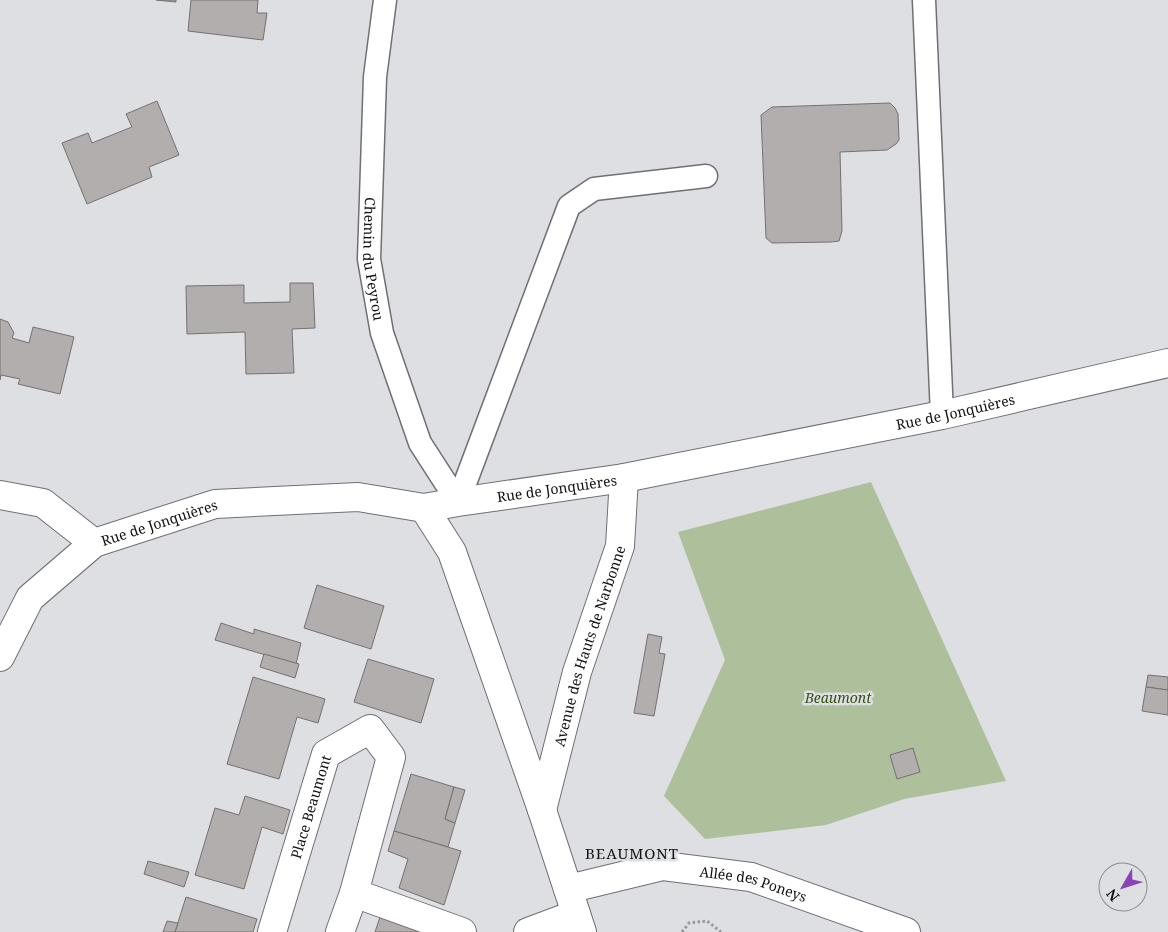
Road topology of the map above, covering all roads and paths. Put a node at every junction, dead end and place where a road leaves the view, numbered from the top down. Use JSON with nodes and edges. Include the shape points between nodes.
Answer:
{"nodes":[{"id":1,"x":385,"y":0,"type":"edge"},
{"id":2,"x":924,"y":0,"type":"edge"},
{"id":3,"x":706,"y":176,"type":"dead end"},
{"id":4,"x":1168,"y":363,"type":"edge"},
{"id":5,"x":942,"y":415,"type":"junction"},
{"id":6,"x":624,"y":478,"type":"junction"},
{"id":7,"x":0,"y":495,"type":"edge"},
{"id":8,"x":458,"y":502,"type":"junction"},
{"id":9,"x":424,"y":508,"type":"junction"},
{"id":10,"x":94,"y":543,"type":"junction"},
{"id":11,"x":0,"y":657,"type":"edge"},
{"id":12,"x":542,"y":810,"type":"junction"},
{"id":13,"x":354,"y":893,"type":"junction"},
{"id":14,"x":575,"y":912,"type":"edge"},
{"id":15,"x":272,"y":932,"type":"edge"},
{"id":16,"x":340,"y":932,"type":"edge"},
{"id":17,"x":462,"y":932,"type":"edge"},
{"id":18,"x":528,"y":932,"type":"edge"},
{"id":19,"x":682,"y":932,"type":"edge"},
{"id":20,"x":721,"y":932,"type":"edge"},
{"id":21,"x":906,"y":932,"type":"edge"}],
"edges":[{"from":1,"to":8,"type":"lane","name":"Chemin du Peyrou","via":[[375,77],[370,259],[382,333],[420,443]]},
{"from":2,"to":5,"type":"lane"},
{"from":3,"to":8,"type":"lane","via":[[594,189],[569,206]]},
{"from":4,"to":5,"type":"street","name":"Rue de Jonquières"},
{"from":5,"to":6,"type":"street","name":"Rue de Jonquières"},
{"from":6,"to":8,"type":"street","name":"Rue de Jonquières"},
{"from":6,"to":12,"type":"street","name":"Avenue des Hauts de Narbonne","via":[[620,546],[577,672]]},
{"from":7,"to":10,"type":"street","via":[[43,503]]},
{"from":8,"to":9,"type":"street","name":"Rue de Jonquières"},
{"from":9,"to":10,"type":"street","name":"Rue de Jonquières","via":[[358,497],[215,504]]},
{"from":9,"to":12,"type":"street","via":[[452,552]]},
{"from":10,"to":11,"type":"street","name":"Rue de Jonquières","via":[[30,598]]},
{"from":12,"to":14,"type":"street"},
{"from":13,"to":15,"type":"street","name":"Place Beaumont","via":[[391,757],[370,729],[326,754]]},
{"from":13,"to":16,"type":"street","name":"Place Beaumont"},
{"from":13,"to":17,"type":"street"},
{"from":14,"to":18,"type":"street","name":"Allée des Poneys"},
{"from":14,"to":21,"type":"street","name":"Allée des Poneys","via":[[663,866],[751,876]]},
{"from":19,"to":20,"type":"path","via":[[689,923],[707,921]]}]}
